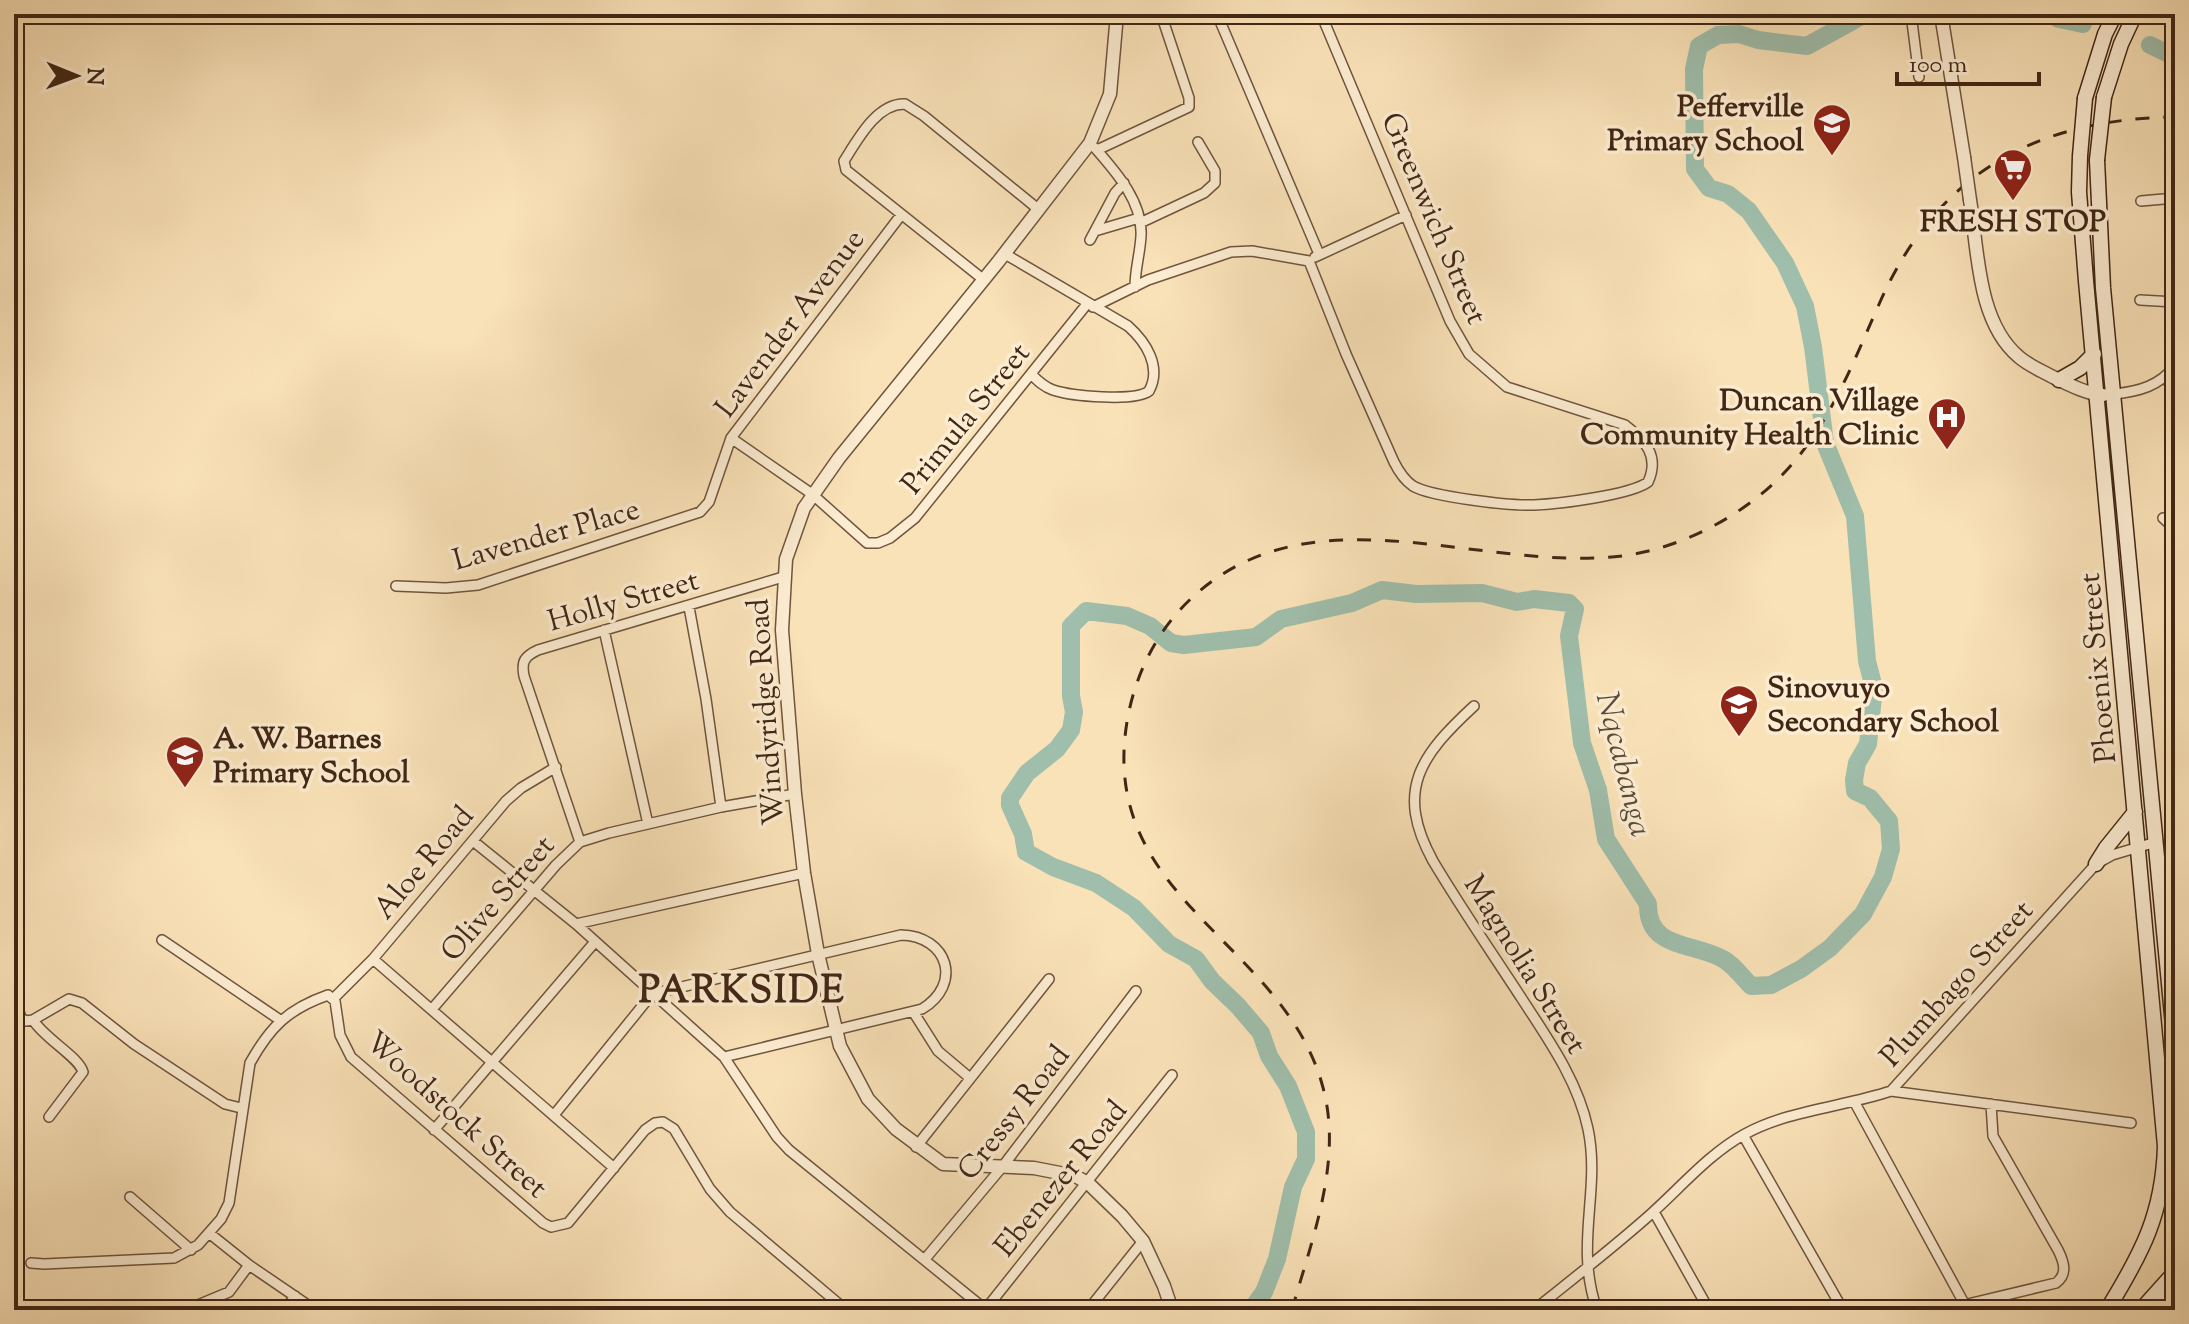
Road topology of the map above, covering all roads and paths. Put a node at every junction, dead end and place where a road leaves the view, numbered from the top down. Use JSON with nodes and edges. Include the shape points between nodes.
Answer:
{"nodes":[{"id":1,"x":1117,"y":14,"type":"edge"},
{"id":2,"x":1161,"y":14,"type":"edge"},
{"id":3,"x":1217,"y":14,"type":"edge"},
{"id":4,"x":1321,"y":14,"type":"edge"},
{"id":5,"x":1941,"y":14,"type":"edge"},
{"id":6,"x":2115,"y":14,"type":"edge"},
{"id":7,"x":2135,"y":14,"type":"edge"},
{"id":8,"x":1911,"y":16,"type":"edge"},
{"id":9,"x":1919,"y":77,"type":"dead end"},
{"id":10,"x":1198,"y":142,"type":"dead end"},
{"id":11,"x":1093,"y":147,"type":"junction"},
{"id":12,"x":1124,"y":183,"type":"junction"},
{"id":13,"x":2175,"y":198,"type":"edge"},
{"id":14,"x":2141,"y":201,"type":"dead end"},
{"id":15,"x":1038,"y":209,"type":"junction"},
{"id":16,"x":901,"y":215,"type":"junction"},
{"id":17,"x":1406,"y":215,"type":"junction"},
{"id":18,"x":1139,"y":220,"type":"junction"},
{"id":19,"x":1005,"y":254,"type":"junction"},
{"id":20,"x":1319,"y":254,"type":"junction"},
{"id":21,"x":1309,"y":261,"type":"junction"},
{"id":22,"x":984,"y":280,"type":"junction"},
{"id":23,"x":1135,"y":287,"type":"junction"},
{"id":24,"x":2140,"y":300,"type":"dead end"},
{"id":25,"x":2175,"y":302,"type":"edge"},
{"id":26,"x":1090,"y":306,"type":"junction"},
{"id":27,"x":2094,"y":354,"type":"junction"},
{"id":28,"x":2175,"y":366,"type":"edge"},
{"id":29,"x":1032,"y":375,"type":"junction"},
{"id":30,"x":2166,"y":378,"type":"junction"},
{"id":31,"x":2059,"y":380,"type":"junction"},
{"id":32,"x":2175,"y":393,"type":"edge"},
{"id":33,"x":2115,"y":394,"type":"junction"},
{"id":34,"x":2098,"y":395,"type":"junction"},
{"id":35,"x":731,"y":438,"type":"junction"},
{"id":36,"x":812,"y":494,"type":"junction"},
{"id":37,"x":705,"y":508,"type":"joint"},
{"id":38,"x":2163,"y":518,"type":"dead end"},
{"id":39,"x":2175,"y":529,"type":"edge"},
{"id":40,"x":783,"y":577,"type":"junction"},
{"id":41,"x":396,"y":586,"type":"dead end"},
{"id":42,"x":689,"y":607,"type":"junction"},
{"id":43,"x":604,"y":630,"type":"junction"},
{"id":44,"x":1474,"y":706,"type":"dead end"},
{"id":45,"x":556,"y":767,"type":"junction"},
{"id":46,"x":795,"y":794,"type":"junction"},
{"id":47,"x":721,"y":807,"type":"junction"},
{"id":48,"x":2135,"y":812,"type":"junction"},
{"id":49,"x":648,"y":824,"type":"junction"},
{"id":50,"x":473,"y":841,"type":"junction"},
{"id":51,"x":580,"y":842,"type":"junction"},
{"id":52,"x":2156,"y":842,"type":"junction"},
{"id":53,"x":2138,"y":847,"type":"junction"},
{"id":54,"x":2096,"y":864,"type":"junction"},
{"id":55,"x":804,"y":873,"type":"junction"},
{"id":56,"x":535,"y":892,"type":"junction"},
{"id":57,"x":576,"y":924,"type":"junction"},
{"id":58,"x":162,"y":940,"type":"dead end"},
{"id":59,"x":594,"y":943,"type":"junction"},
{"id":60,"x":818,"y":954,"type":"junction"},
{"id":61,"x":373,"y":959,"type":"junction"},
{"id":62,"x":1049,"y":979,"type":"dead end"},
{"id":63,"x":1136,"y":991,"type":"dead end"},
{"id":64,"x":652,"y":994,"type":"junction"},
{"id":65,"x":14,"y":995,"type":"edge"},
{"id":66,"x":331,"y":996,"type":"junction"},
{"id":67,"x":433,"y":1008,"type":"junction"},
{"id":68,"x":914,"y":1013,"type":"junction"},
{"id":69,"x":33,"y":1020,"type":"junction"},
{"id":70,"x":280,"y":1020,"type":"junction"},
{"id":71,"x":835,"y":1031,"type":"junction"},
{"id":72,"x":2175,"y":1047,"type":"edge"},
{"id":73,"x":724,"y":1057,"type":"junction"},
{"id":74,"x":493,"y":1061,"type":"junction"},
{"id":75,"x":1172,"y":1075,"type":"dead end"},
{"id":76,"x":970,"y":1078,"type":"junction"},
{"id":77,"x":1891,"y":1091,"type":"junction"},
{"id":78,"x":1855,"y":1103,"type":"junction"},
{"id":79,"x":1991,"y":1104,"type":"junction"},
{"id":80,"x":2162,"y":1104,"type":"junction"},
{"id":81,"x":241,"y":1108,"type":"junction"},
{"id":82,"x":554,"y":1115,"type":"junction"},
{"id":83,"x":49,"y":1117,"type":"dead end"},
{"id":84,"x":2131,"y":1123,"type":"dead end"},
{"id":85,"x":2175,"y":1127,"type":"edge"},
{"id":86,"x":434,"y":1130,"type":"junction"},
{"id":87,"x":1743,"y":1135,"type":"junction"},
{"id":88,"x":916,"y":1147,"type":"junction"},
{"id":89,"x":1003,"y":1166,"type":"junction"},
{"id":90,"x":614,"y":1168,"type":"junction"},
{"id":91,"x":1088,"y":1183,"type":"junction"},
{"id":92,"x":130,"y":1197,"type":"dead end"},
{"id":93,"x":1654,"y":1212,"type":"junction"},
{"id":94,"x":209,"y":1233,"type":"junction"},
{"id":95,"x":1143,"y":1241,"type":"junction"},
{"id":96,"x":191,"y":1250,"type":"junction"},
{"id":97,"x":925,"y":1259,"type":"junction"},
{"id":98,"x":31,"y":1263,"type":"dead end"},
{"id":99,"x":249,"y":1265,"type":"junction"},
{"id":100,"x":1587,"y":1270,"type":"junction"},
{"id":101,"x":2175,"y":1272,"type":"edge"},
{"id":102,"x":2175,"y":1288,"type":"edge"},
{"id":103,"x":2175,"y":1295,"type":"edge"},
{"id":104,"x":295,"y":1296,"type":"junction"},
{"id":105,"x":1965,"y":1305,"type":"junction"},
{"id":106,"x":186,"y":1310,"type":"edge"},
{"id":107,"x":285,"y":1310,"type":"edge"},
{"id":108,"x":315,"y":1310,"type":"edge"},
{"id":109,"x":846,"y":1310,"type":"edge"},
{"id":110,"x":986,"y":1310,"type":"edge"},
{"id":111,"x":1088,"y":1310,"type":"edge"},
{"id":112,"x":1172,"y":1310,"type":"edge"},
{"id":113,"x":1534,"y":1310,"type":"edge"},
{"id":114,"x":1597,"y":1310,"type":"edge"},
{"id":115,"x":1709,"y":1310,"type":"edge"},
{"id":116,"x":1843,"y":1310,"type":"edge"},
{"id":117,"x":1943,"y":1310,"type":"edge"},
{"id":118,"x":2107,"y":1310,"type":"edge"},
{"id":119,"x":2141,"y":1310,"type":"edge"},
{"id":120,"x":2159,"y":1310,"type":"edge"}],
"edges":[{"from":1,"to":11,"type":"street","name":"Windyridge Road","via":[[1114,76]]},
{"from":2,"to":11,"type":"street","via":[[1189,107]]},
{"from":3,"to":20,"type":"street"},
{"from":4,"to":17,"type":"street","name":"Greenwich Street"},
{"from":5,"to":31,"type":"street","bridge":true,"via":[[1986,299],[1998,331],[2017,356]]},
{"from":6,"to":27,"type":"main road","name":"Phoenix Street","bridge":true,"via":[[2085,98],[2080,156]]},
{"from":7,"to":33,"type":"main road","name":"Phoenix Street","bridge":true,"via":[[2104,97],[2097,160]]},
{"from":8,"to":9,"type":"street"},
{"from":10,"to":18,"type":"street","via":[[1215,171],[1215,183],[1204,193]]},
{"from":11,"to":12,"type":"street"},
{"from":11,"to":15,"type":"street","name":"Windyridge Road"},
{"from":12,"to":18,"type":"street"},
{"from":12,"to":18,"type":"street","via":[[1093,236]]},
{"from":13,"to":14,"type":"street"},
{"from":15,"to":16,"type":"street","via":[[905,104],[880,113],[844,161],[846,170]]},
{"from":15,"to":19,"type":"street","name":"Windyridge Road"},
{"from":16,"to":22,"type":"street"},
{"from":16,"to":35,"type":"street","name":"Lavender Avenue"},
{"from":17,"to":20,"type":"street"},
{"from":17,"to":21,"type":"street","name":"Greenwich Street","via":[[1469,354],[1515,390],[1615,420],[1637,434],[1649,447],[1653,464],[1648,482],[1629,491],[1532,505],[1413,486],[1399,473]]},
{"from":18,"to":23,"type":"street"},
{"from":19,"to":22,"type":"street","name":"Windyridge Road"},
{"from":19,"to":26,"type":"street"},
{"from":20,"to":21,"type":"street"},
{"from":21,"to":23,"type":"street","via":[[1241,250]]},
{"from":22,"to":36,"type":"street","name":"Windyridge Road"},
{"from":23,"to":26,"type":"street"},
{"from":24,"to":25,"type":"street"},
{"from":26,"to":29,"type":"street","name":"Primula Street"},
{"from":26,"to":29,"type":"street","via":[[1128,326],[1145,344],[1154,370],[1149,391],[1137,396],[1077,395],[1045,387]]},
{"from":27,"to":31,"type":"main road"},
{"from":27,"to":34,"type":"main road","name":"Phoenix Street"},
{"from":28,"to":30,"type":"street"},
{"from":29,"to":36,"type":"street","name":"Primula Street","via":[[915,518],[890,538],[867,543]]},
{"from":30,"to":32,"type":"street"},
{"from":30,"to":33,"type":"street","via":[[2145,389]]},
{"from":31,"to":34,"type":"street"},
{"from":33,"to":34,"type":"street"},
{"from":33,"to":52,"type":"main road","name":"Phoenix Street"},
{"from":34,"to":48,"type":"main road","name":"Phoenix Street"},
{"from":35,"to":36,"type":"street"},
{"from":35,"to":37,"type":"street","name":"Lavender Avenue"},
{"from":36,"to":40,"type":"street","name":"Windyridge Road"},
{"from":37,"to":41,"type":"street","name":"Lavender Place","via":[[478,585]]},
{"from":38,"to":39,"type":"street"},
{"from":40,"to":42,"type":"street","name":"Holly Street"},
{"from":40,"to":46,"type":"street","name":"Windyridge Road"},
{"from":42,"to":43,"type":"street","name":"Holly Street"},
{"from":42,"to":47,"type":"street"},
{"from":43,"to":45,"type":"street","name":"Holly Street","via":[[538,650],[523,661]]},
{"from":43,"to":49,"type":"street"},
{"from":44,"to":100,"type":"street","name":"Magnolia Street","via":[[1428,755],[1416,785],[1415,814],[1433,861],[1548,1040],[1583,1108],[1591,1152]]},
{"from":45,"to":50,"type":"street","name":"Aloe Road","via":[[521,788]]},
{"from":45,"to":51,"type":"street","name":"Holly Street"},
{"from":46,"to":47,"type":"street","name":"Olive Street"},
{"from":46,"to":55,"type":"street","name":"Windyridge Road"},
{"from":47,"to":49,"type":"street","name":"Olive Street"},
{"from":48,"to":53,"type":"main road","name":"Phoenix Street"},
{"from":48,"to":54,"type":"main road"},
{"from":49,"to":51,"type":"street","name":"Olive Street"},
{"from":50,"to":56,"type":"street"},
{"from":50,"to":61,"type":"street","name":"Aloe Road"},
{"from":51,"to":56,"type":"street","name":"Olive Street"},
{"from":52,"to":53,"type":"street","name":"Plumbago Street"},
{"from":52,"to":72,"type":"main road","name":"Phoenix Street"},
{"from":53,"to":54,"type":"street","name":"Plumbago Street"},
{"from":53,"to":80,"type":"main road","name":"Phoenix Street"},
{"from":54,"to":77,"type":"street","name":"Plumbago Street"},
{"from":55,"to":57,"type":"street"},
{"from":55,"to":60,"type":"street","name":"Windyridge Road"},
{"from":56,"to":57,"type":"street"},
{"from":56,"to":67,"type":"street","name":"Olive Street"},
{"from":57,"to":59,"type":"street"},
{"from":58,"to":70,"type":"street"},
{"from":59,"to":64,"type":"street"},
{"from":59,"to":74,"type":"street"},
{"from":60,"to":64,"type":"street"},
{"from":60,"to":68,"type":"street","via":[[901,935],[929,942],[942,957],[946,981],[933,1002]]},
{"from":60,"to":71,"type":"street","name":"Windyridge Road"},
{"from":61,"to":66,"type":"street","name":"Aloe Road"},
{"from":61,"to":67,"type":"street"},
{"from":62,"to":76,"type":"street"},
{"from":63,"to":89,"type":"street","name":"Cressy Road"},
{"from":64,"to":73,"type":"street"},
{"from":64,"to":82,"type":"street"},
{"from":65,"to":69,"type":"street","via":[[21,1018]]},
{"from":66,"to":70,"type":"street","name":"Aloe Road"},
{"from":66,"to":86,"type":"street","name":"Woodstock Street","via":[[351,1057]]},
{"from":67,"to":74,"type":"street"},
{"from":68,"to":71,"type":"street"},
{"from":68,"to":76,"type":"street","via":[[938,1051]]},
{"from":69,"to":81,"type":"street","via":[[63,1001],[75,1000],[225,1104]]},
{"from":69,"to":83,"type":"street","via":[[81,1064],[83,1072]]},
{"from":70,"to":81,"type":"street","via":[[250,1063]]},
{"from":71,"to":73,"type":"street"},
{"from":71,"to":88,"type":"street","name":"Windyridge Road","via":[[868,1099]]},
{"from":73,"to":97,"type":"street","via":[[789,1150]]},
{"from":74,"to":82,"type":"street"},
{"from":74,"to":86,"type":"street"},
{"from":75,"to":91,"type":"street","name":"Ebenezer Road"},
{"from":76,"to":88,"type":"street"},
{"from":77,"to":78,"type":"street","name":"Plumbago Street"},
{"from":77,"to":79,"type":"street"},
{"from":78,"to":87,"type":"street","name":"Plumbago Street","via":[[1775,1120]]},
{"from":78,"to":105,"type":"street"},
{"from":79,"to":84,"type":"street"},
{"from":79,"to":105,"type":"street","via":[[1993,1136],[2065,1266],[2056,1283]]},
{"from":80,"to":85,"type":"main road"},
{"from":80,"to":118,"type":"main road","name":"Phoenix Street","via":[[2164,1168],[2158,1210]]},
{"from":81,"to":94,"type":"street","via":[[229,1203]]},
{"from":82,"to":90,"type":"street"},
{"from":86,"to":90,"type":"street","name":"Woodstock Street","via":[[551,1227],[568,1223]]},
{"from":87,"to":93,"type":"street","name":"Plumbago Street"},
{"from":87,"to":116,"type":"street"},
{"from":88,"to":89,"type":"street","name":"Windyridge Road","via":[[943,1164]]},
{"from":89,"to":91,"type":"street","name":"Windyridge Road","via":[[1066,1174]]},
{"from":89,"to":97,"type":"street","name":"Cressy Road"},
{"from":90,"to":109,"type":"street","via":[[645,1130],[655,1123],[668,1124],[730,1212]]},
{"from":91,"to":95,"type":"street","name":"Windyridge Road"},
{"from":91,"to":110,"type":"street","name":"Ebenezer Road"},
{"from":92,"to":96,"type":"street"},
{"from":93,"to":100,"type":"street","name":"Plumbago Street"},
{"from":93,"to":115,"type":"street"},
{"from":94,"to":96,"type":"street"},
{"from":94,"to":99,"type":"street"},
{"from":95,"to":111,"type":"street"},
{"from":95,"to":112,"type":"street","name":"Windyridge Road"},
{"from":96,"to":98,"type":"street","via":[[168,1259]]},
{"from":97,"to":110,"type":"street"},
{"from":99,"to":104,"type":"street"},
{"from":99,"to":106,"type":"street","via":[[229,1292]]},
{"from":100,"to":113,"type":"street","name":"Plumbago Street"},
{"from":100,"to":114,"type":"street","name":"Magnolia Street"},
{"from":101,"to":119,"type":"main road"},
{"from":102,"to":120,"type":"main road"},
{"from":103,"to":120,"type":"main road"},
{"from":104,"to":107,"type":"street"},
{"from":104,"to":108,"type":"street"},
{"from":105,"to":117,"type":"street"}]}
